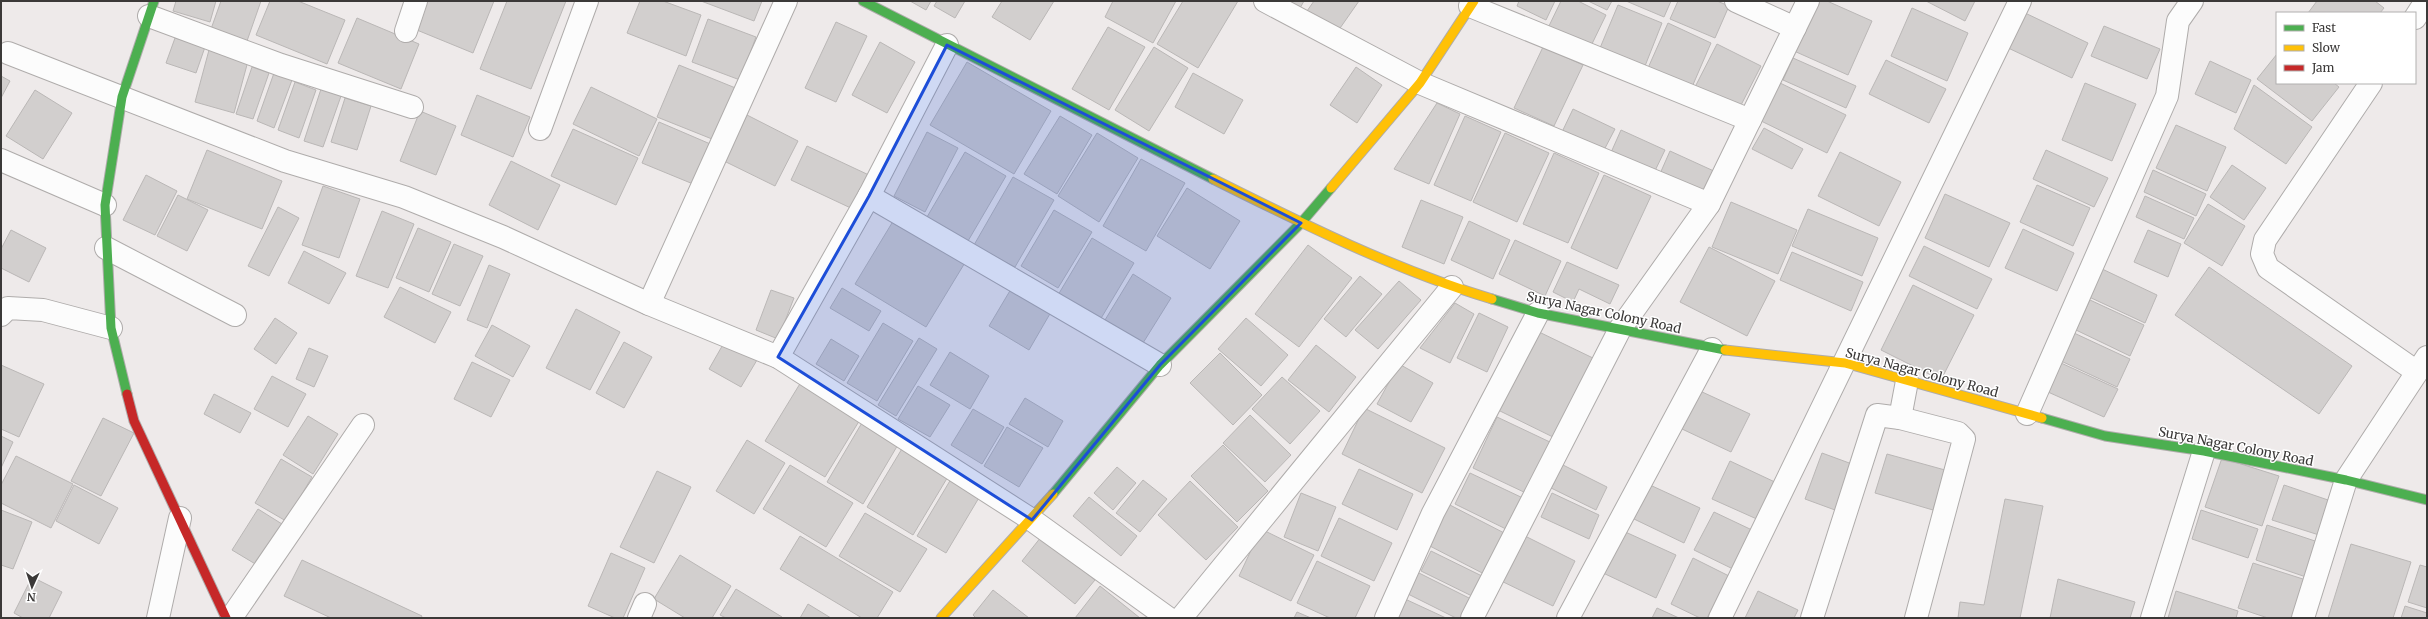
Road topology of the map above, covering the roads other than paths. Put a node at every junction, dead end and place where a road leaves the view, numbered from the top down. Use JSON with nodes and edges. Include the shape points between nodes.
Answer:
{"nodes":[{"id":1,"x":416,"y":1,"type":"edge"},
{"id":2,"x":587,"y":1,"type":"edge"},
{"id":3,"x":786,"y":1,"type":"edge"},
{"id":4,"x":863,"y":1,"type":"edge"},
{"id":5,"x":1265,"y":1,"type":"edge"},
{"id":6,"x":1736,"y":1,"type":"edge"},
{"id":7,"x":1808,"y":1,"type":"edge"},
{"id":8,"x":2020,"y":1,"type":"edge"},
{"id":9,"x":2192,"y":1,"type":"edge"},
{"id":10,"x":2426,"y":1,"type":"edge"},
{"id":11,"x":1472,"y":3,"type":"edge"},
{"id":12,"x":151,"y":9,"type":"edge"},
{"id":13,"x":2416,"y":16,"type":"edge"},
{"id":14,"x":1795,"y":28,"type":"junction"},
{"id":15,"x":406,"y":32,"type":"dead end"},
{"id":16,"x":948,"y":44,"type":"junction"},
{"id":17,"x":8,"y":53,"type":"dead end"},
{"id":18,"x":1420,"y":83,"type":"junction"},
{"id":19,"x":2370,"y":84,"type":"edge"},
{"id":20,"x":122,"y":97,"type":"junction"},
{"id":21,"x":412,"y":108,"type":"dead end"},
{"id":22,"x":1750,"y":120,"type":"junction"},
{"id":23,"x":540,"y":129,"type":"dead end"},
{"id":24,"x":1,"y":160,"type":"edge"},
{"id":25,"x":869,"y":196,"type":"junction"},
{"id":26,"x":1709,"y":204,"type":"junction"},
{"id":27,"x":105,"y":205,"type":"junction"},
{"id":28,"x":1301,"y":223,"type":"junction"},
{"id":29,"x":106,"y":248,"type":"junction"},
{"id":30,"x":1452,"y":287,"type":"junction"},
{"id":31,"x":649,"y":304,"type":"junction"},
{"id":32,"x":1538,"y":313,"type":"junction"},
{"id":33,"x":1,"y":315,"type":"edge"},
{"id":34,"x":235,"y":315,"type":"dead end"},
{"id":35,"x":111,"y":328,"type":"junction"},
{"id":36,"x":1620,"y":329,"type":"junction"},
{"id":37,"x":1712,"y":348,"type":"junction"},
{"id":38,"x":778,"y":357,"type":"junction"},
{"id":39,"x":1844,"y":363,"type":"junction"},
{"id":40,"x":2422,"y":364,"type":"edge"},
{"id":41,"x":1160,"y":365,"type":"junction"},
{"id":42,"x":1907,"y":381,"type":"junction"},
{"id":43,"x":2027,"y":414,"type":"junction"},
{"id":44,"x":1900,"y":418,"type":"junction"},
{"id":45,"x":363,"y":425,"type":"dead end"},
{"id":46,"x":2204,"y":451,"type":"junction"},
{"id":47,"x":2346,"y":480,"type":"junction"},
{"id":48,"x":2427,"y":500,"type":"edge"},
{"id":49,"x":180,"y":518,"type":"junction"},
{"id":50,"x":1032,"y":520,"type":"junction"},
{"id":51,"x":158,"y":618,"type":"edge"},
{"id":52,"x":226,"y":618,"type":"edge"},
{"id":53,"x":231,"y":618,"type":"edge"},
{"id":54,"x":940,"y":618,"type":"edge"},
{"id":55,"x":1168,"y":618,"type":"edge"},
{"id":56,"x":1181,"y":618,"type":"edge"},
{"id":57,"x":1386,"y":618,"type":"edge"},
{"id":58,"x":1472,"y":618,"type":"edge"},
{"id":59,"x":1568,"y":618,"type":"edge"},
{"id":60,"x":1720,"y":618,"type":"edge"},
{"id":61,"x":1812,"y":618,"type":"edge"},
{"id":62,"x":1916,"y":618,"type":"edge"},
{"id":63,"x":2152,"y":618,"type":"edge"},
{"id":64,"x":2303,"y":618,"type":"edge"}],
"edges":[{"from":1,"to":15,"type":"street"},
{"from":2,"to":23,"type":"street"},
{"from":3,"to":31,"type":"street"},
{"from":4,"to":16,"type":"street","name":"Surya Nagar Colony Road"},
{"from":5,"to":18,"type":"street"},
{"from":6,"to":14,"type":"street"},
{"from":7,"to":14,"type":"street"},
{"from":8,"to":39,"type":"street"},
{"from":9,"to":43,"type":"street","via":[[2178,21],[2167,96]]},
{"from":10,"to":13,"type":"street"},
{"from":11,"to":18,"type":"street"},
{"from":11,"to":22,"type":"street"},
{"from":12,"to":20,"type":"street"},
{"from":12,"to":21,"type":"street","via":[[281,65]]},
{"from":14,"to":22,"type":"street"},
{"from":16,"to":25,"type":"street"},
{"from":16,"to":28,"type":"street","name":"Surya Nagar Colony Road"},
{"from":17,"to":20,"type":"street"},
{"from":18,"to":26,"type":"street"},
{"from":18,"to":28,"type":"street"},
{"from":19,"to":40,"type":"street","via":[[2265,240],[2262,254],[2268,268]]},
{"from":20,"to":27,"type":"street"},
{"from":20,"to":31,"type":"street","via":[[286,161],[404,197],[503,237]]},
{"from":22,"to":26,"type":"street"},
{"from":24,"to":27,"type":"street"},
{"from":25,"to":38,"type":"street"},
{"from":25,"to":41,"type":"street"},
{"from":26,"to":36,"type":"street"},
{"from":27,"to":29,"type":"street"},
{"from":28,"to":30,"type":"street","name":"Surya Nagar Colony Road"},
{"from":28,"to":41,"type":"street"},
{"from":29,"to":34,"type":"street"},
{"from":29,"to":35,"type":"street","via":[[110,277]]},
{"from":30,"to":32,"type":"street","name":"Surya Nagar Colony Road"},
{"from":30,"to":56,"type":"street"},
{"from":31,"to":38,"type":"street"},
{"from":32,"to":36,"type":"street","name":"Surya Nagar Colony Road"},
{"from":32,"to":57,"type":"street","via":[[1433,513]]},
{"from":33,"to":35,"type":"street","via":[[8,308],[43,310]]},
{"from":35,"to":49,"type":"street","via":[[134,421]]},
{"from":36,"to":37,"type":"street","name":"Surya Nagar Colony Road"},
{"from":36,"to":58,"type":"street"},
{"from":37,"to":39,"type":"street","name":"Surya Nagar Colony Road"},
{"from":37,"to":59,"type":"street"},
{"from":38,"to":50,"type":"street"},
{"from":39,"to":42,"type":"street","name":"Surya Nagar Colony Road"},
{"from":39,"to":60,"type":"street"},
{"from":40,"to":47,"type":"street"},
{"from":41,"to":50,"type":"street"},
{"from":42,"to":43,"type":"street","name":"Surya Nagar Colony Road"},
{"from":42,"to":44,"type":"street"},
{"from":43,"to":46,"type":"street","name":"Surya Nagar Colony Road","via":[[2105,436]]},
{"from":44,"to":61,"type":"street","via":[[1877,415]]},
{"from":44,"to":62,"type":"street","via":[[1958,433],[1964,439]]},
{"from":45,"to":53,"type":"street"},
{"from":46,"to":47,"type":"street","name":"Surya Nagar Colony Road"},
{"from":46,"to":63,"type":"street"},
{"from":47,"to":48,"type":"street","name":"Surya Nagar Colony Road"},
{"from":47,"to":64,"type":"street"},
{"from":49,"to":51,"type":"street"},
{"from":49,"to":52,"type":"street"},
{"from":50,"to":54,"type":"street"},
{"from":50,"to":55,"type":"street"}]}
